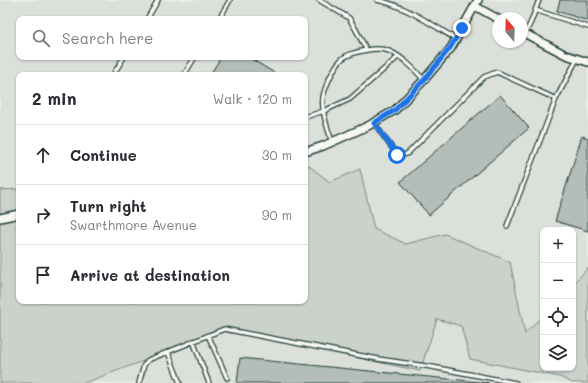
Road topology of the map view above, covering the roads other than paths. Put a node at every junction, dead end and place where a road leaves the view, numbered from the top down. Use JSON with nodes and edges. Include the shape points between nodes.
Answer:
{"nodes":[{"id":1,"x":158,"y":0,"type":"edge"},
{"id":2,"x":230,"y":0,"type":"edge"},
{"id":3,"x":319,"y":0,"type":"edge"},
{"id":4,"x":377,"y":0,"type":"edge"},
{"id":5,"x":539,"y":0,"type":"edge"},
{"id":6,"x":477,"y":3,"type":"edge"},
{"id":7,"x":535,"y":10,"type":"junction"},
{"id":8,"x":492,"y":14,"type":"edge"},
{"id":9,"x":149,"y":16,"type":"edge"},
{"id":10,"x":220,"y":16,"type":"edge"},
{"id":11,"x":528,"y":23,"type":"edge"},
{"id":12,"x":588,"y":27,"type":"edge"},
{"id":13,"x":528,"y":36,"type":"edge"},
{"id":14,"x":456,"y":39,"type":"junction"},
{"id":15,"x":366,"y":49,"type":"junction"},
{"id":16,"x":398,"y":57,"type":"junction"},
{"id":17,"x":578,"y":59,"type":"junction"},
{"id":18,"x":122,"y":60,"type":"edge"},
{"id":19,"x":193,"y":60,"type":"edge"},
{"id":20,"x":588,"y":62,"type":"edge"},
{"id":21,"x":115,"y":72,"type":"edge"},
{"id":22,"x":186,"y":72,"type":"edge"},
{"id":23,"x":424,"y":80,"type":"junction"},
{"id":24,"x":556,"y":99,"type":"junction"},
{"id":25,"x":324,"y":111,"type":"junction"},
{"id":26,"x":308,"y":116,"type":"edge"},
{"id":27,"x":374,"y":123,"type":"junction"},
{"id":28,"x":332,"y":142,"type":"junction"},
{"id":29,"x":308,"y":151,"type":"edge"},
{"id":30,"x":16,"y":215,"type":"edge"},
{"id":31,"x":0,"y":218,"type":"edge"},
{"id":32,"x":507,"y":226,"type":"dead end"},
{"id":33,"x":208,"y":335,"type":"junction"},
{"id":34,"x":193,"y":341,"type":"junction"},
{"id":35,"x":168,"y":352,"type":"junction"},
{"id":36,"x":227,"y":378,"type":"dead end"},
{"id":37,"x":139,"y":383,"type":"edge"},
{"id":38,"x":180,"y":383,"type":"edge"},
{"id":39,"x":209,"y":383,"type":"edge"},
{"id":40,"x":516,"y":383,"type":"edge"}],
"edges":[{"from":1,"to":9,"type":"lane"},
{"from":2,"to":10,"type":"lane"},
{"from":3,"to":15,"type":"lane","via":[[349,18]]},
{"from":4,"to":14,"type":"lane","via":[[392,3]]},
{"from":5,"to":7,"type":"lane"},
{"from":6,"to":8,"type":"street"},
{"from":6,"to":14,"type":"street"},
{"from":7,"to":11,"type":"lane"},
{"from":7,"to":12,"type":"lane"},
{"from":13,"to":17,"type":"street"},
{"from":14,"to":23,"type":"street"},
{"from":15,"to":16,"type":"lane","via":[[388,50]]},
{"from":15,"to":25,"type":"lane","via":[[342,59],[328,80],[323,98]]},
{"from":16,"to":23,"type":"lane","via":[[408,63]]},
{"from":16,"to":25,"type":"lane","via":[[350,99]]},
{"from":17,"to":20,"type":"street"},
{"from":17,"to":24,"type":"lane"},
{"from":18,"to":21,"type":"lane"},
{"from":19,"to":22,"type":"lane"},
{"from":23,"to":27,"type":"street","via":[[395,110]]},
{"from":24,"to":27,"type":"lane","via":[[497,72],[484,77],[407,154],[397,155]]},
{"from":24,"to":32,"type":"lane"},
{"from":25,"to":26,"type":"lane"},
{"from":25,"to":28,"type":"lane"},
{"from":27,"to":28,"type":"street"},
{"from":28,"to":29,"type":"street"},
{"from":30,"to":31,"type":"street"},
{"from":33,"to":34,"type":"lane"},
{"from":33,"to":36,"type":"lane"},
{"from":33,"to":40,"type":"lane","via":[[224,329]]},
{"from":34,"to":35,"type":"lane"},
{"from":34,"to":39,"type":"lane"},
{"from":35,"to":37,"type":"lane","via":[[148,360]]},
{"from":35,"to":38,"type":"lane"}]}
